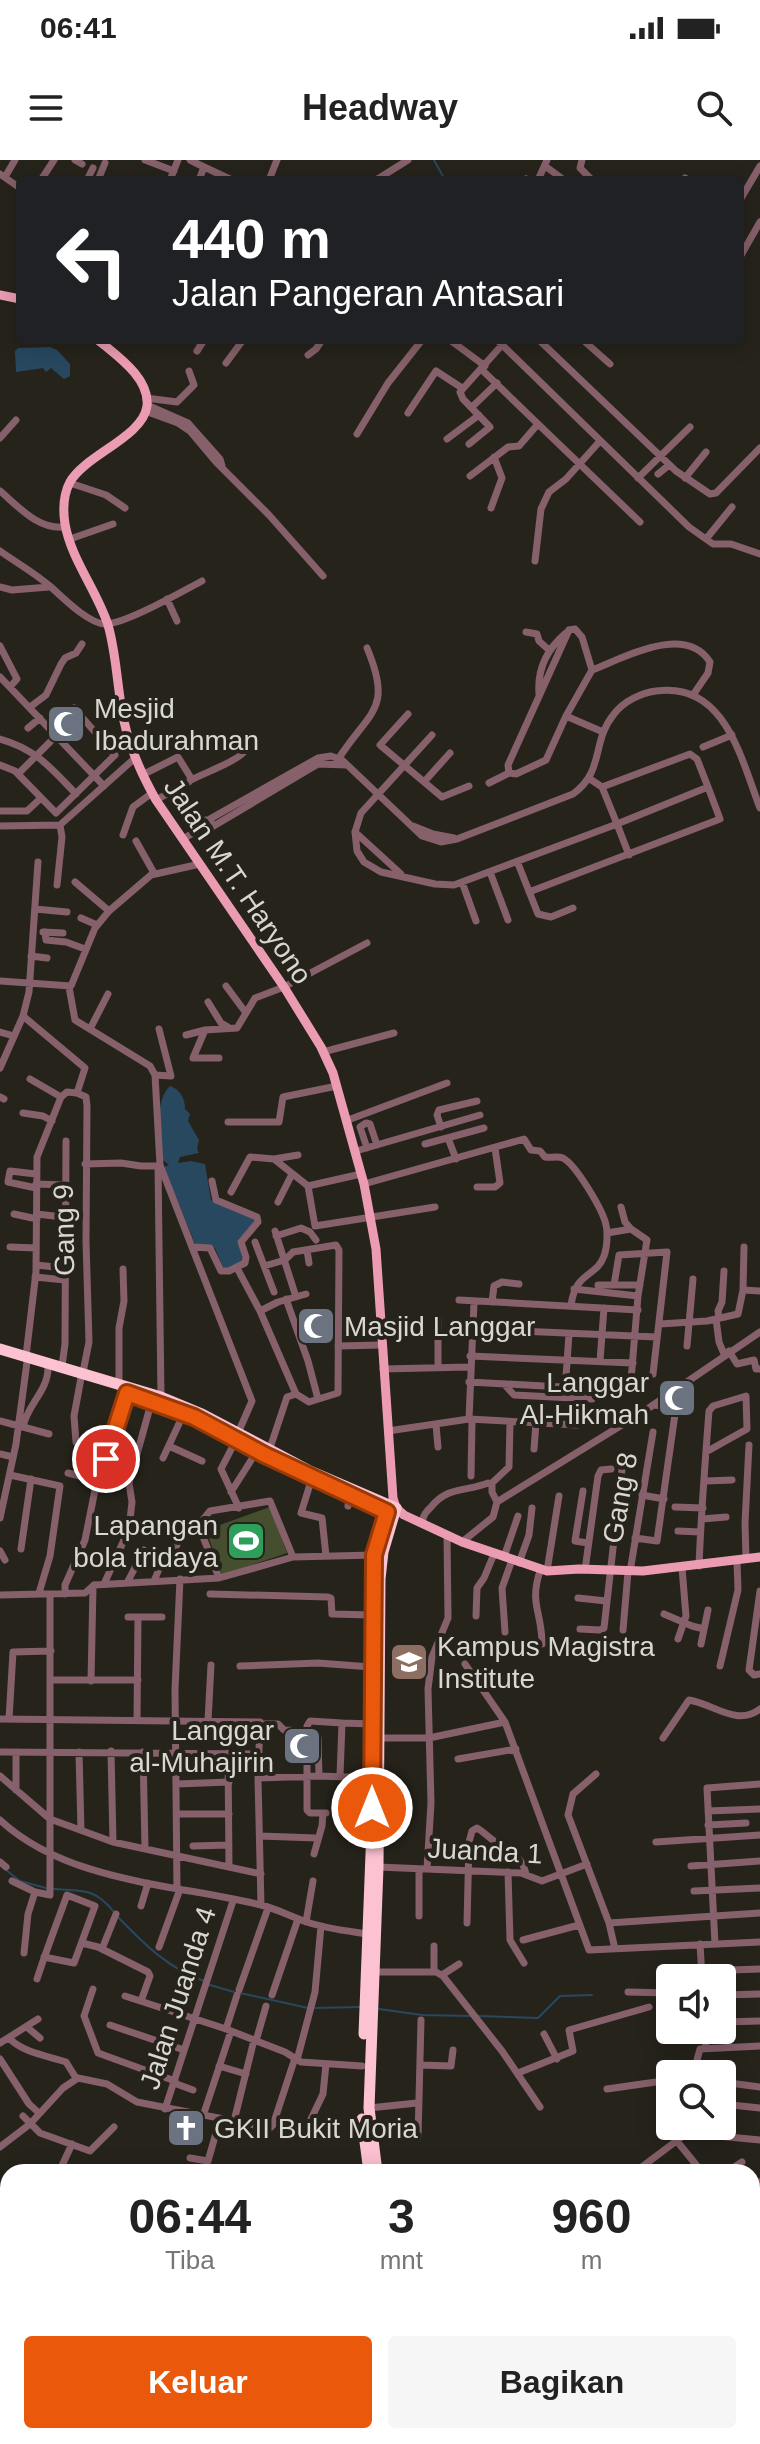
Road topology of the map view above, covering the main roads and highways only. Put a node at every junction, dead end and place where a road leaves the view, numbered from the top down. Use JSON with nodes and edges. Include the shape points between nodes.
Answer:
{"nodes":[{"id":1,"x":102,"y":344,"type":"edge"},
{"id":2,"x":0,"y":1349,"type":"edge"},
{"id":3,"x":0,"y":1355,"type":"edge"},
{"id":4,"x":27,"y":1359,"type":"junction"},
{"id":5,"x":82,"y":1375,"type":"junction"},
{"id":6,"x":156,"y":1399,"type":"junction"},
{"id":7,"x":237,"y":1436,"type":"junction"},
{"id":8,"x":264,"y":1452,"type":"junction"},
{"id":9,"x":394,"y":1509,"type":"junction"},
{"id":10,"x":760,"y":1557,"type":"edge"},
{"id":11,"x":376,"y":1809,"type":"junction"},
{"id":12,"x":370,"y":1993,"type":"junction"},
{"id":13,"x":368,"y":2020,"type":"junction"},
{"id":14,"x":368,"y":2164,"type":"edge"},
{"id":15,"x":376,"y":2164,"type":"edge"}],
"edges":[{"from":1,"to":9,"type":"main road","name":"Jalan M.T. Haryono","via":[[136,376],[146,405],[128,433],[70,483],[65,527],[108,624],[124,723],[142,775],[323,1052],[361,1150],[376,1249]]},
{"from":2,"to":4,"type":"highway"},
{"from":3,"to":4,"type":"highway"},
{"from":4,"to":5,"type":"highway"},
{"from":4,"to":5,"type":"highway"},
{"from":5,"to":6,"type":"highway"},
{"from":6,"to":7,"type":"highway"},
{"from":6,"to":7,"type":"highway"},
{"from":7,"to":8,"type":"highway"},
{"from":8,"to":9,"type":"highway"},
{"from":8,"to":9,"type":"highway","via":[[349,1501]]},
{"from":9,"to":10,"type":"main road","via":[[462,1542],[544,1571],[629,1572]]},
{"from":9,"to":11,"type":"highway","via":[[380,1579]]},
{"from":9,"to":11,"type":"highway","via":[[374,1555]]},
{"from":11,"to":12,"type":"highway"},
{"from":11,"to":12,"type":"highway","via":[[375,1972]]},
{"from":12,"to":13,"type":"highway"},
{"from":13,"to":14,"type":"highway","via":[[362,2066]]},
{"from":13,"to":15,"type":"highway"}]}
